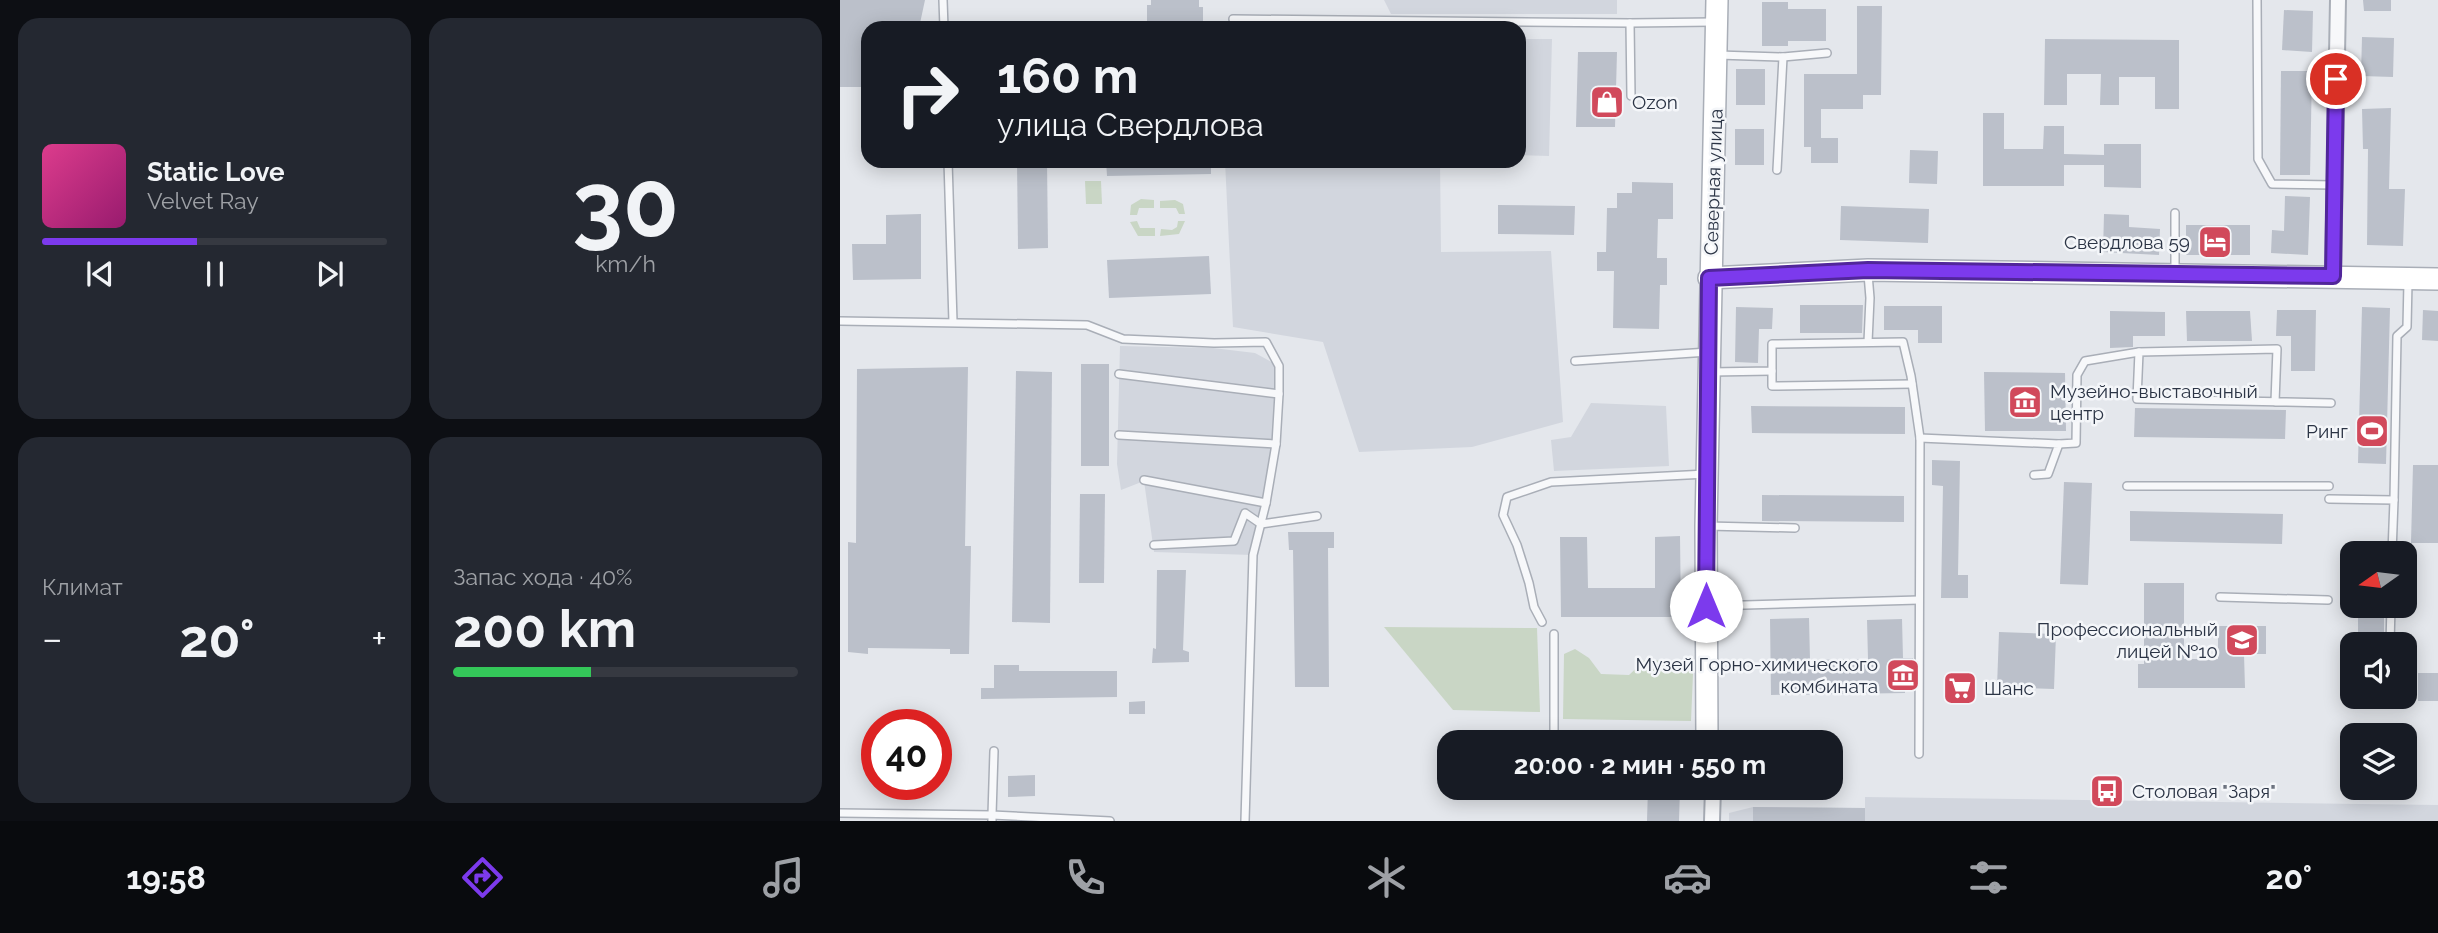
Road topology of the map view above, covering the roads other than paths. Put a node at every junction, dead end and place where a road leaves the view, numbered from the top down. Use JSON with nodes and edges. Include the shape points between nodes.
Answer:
{"nodes":[{"id":1,"x":943,"y":0,"type":"edge"},
{"id":2,"x":2257,"y":0,"type":"edge"},
{"id":3,"x":2338,"y":0,"type":"edge"},
{"id":4,"x":1717,"y":11,"type":"edge"},
{"id":5,"x":1233,"y":19,"type":"dead end"},
{"id":6,"x":944,"y":21,"type":"edge"},
{"id":7,"x":1432,"y":21,"type":"edge"},
{"id":8,"x":1526,"y":22,"type":"edge"},
{"id":9,"x":1630,"y":23,"type":"junction"},
{"id":10,"x":1827,"y":53,"type":"dead end"},
{"id":11,"x":1717,"y":55,"type":"junction"},
{"id":12,"x":1783,"y":57,"type":"junction"},
{"id":13,"x":1631,"y":96,"type":"dead end"},
{"id":14,"x":948,"y":168,"type":"edge"},
{"id":15,"x":1777,"y":170,"type":"dead end"},
{"id":16,"x":2334,"y":185,"type":"junction"},
{"id":17,"x":2175,"y":213,"type":"dead end"},
{"id":18,"x":1868,"y":270,"type":"junction"},
{"id":19,"x":2175,"y":274,"type":"junction"},
{"id":20,"x":2333,"y":276,"type":"junction"},
{"id":21,"x":1709,"y":278,"type":"junction"},
{"id":22,"x":2408,"y":278,"type":"junction"},
{"id":23,"x":2438,"y":279,"type":"edge"},
{"id":24,"x":840,"y":321,"type":"edge"},
{"id":25,"x":953,"y":322,"type":"junction"},
{"id":26,"x":1868,"y":342,"type":"junction"},
{"id":27,"x":2138,"y":352,"type":"junction"},
{"id":28,"x":1575,"y":361,"type":"dead end"},
{"id":29,"x":1709,"y":362,"type":"junction"},
{"id":30,"x":1772,"y":371,"type":"junction"},
{"id":31,"x":1119,"y":374,"type":"dead end"},
{"id":32,"x":1912,"y":384,"type":"junction"},
{"id":33,"x":1279,"y":394,"type":"junction"},
{"id":34,"x":2275,"y":402,"type":"junction"},
{"id":35,"x":2331,"y":402,"type":"dead end"},
{"id":36,"x":1119,"y":435,"type":"dead end"},
{"id":37,"x":1920,"y":438,"type":"junction"},
{"id":38,"x":1276,"y":444,"type":"junction"},
{"id":39,"x":2059,"y":444,"type":"junction"},
{"id":40,"x":1707,"y":474,"type":"junction"},
{"id":41,"x":2034,"y":475,"type":"dead end"},
{"id":42,"x":1144,"y":480,"type":"dead end"},
{"id":43,"x":2127,"y":486,"type":"dead end"},
{"id":44,"x":2329,"y":486,"type":"dead end"},
{"id":45,"x":2329,"y":499,"type":"dead end"},
{"id":46,"x":2394,"y":500,"type":"junction"},
{"id":47,"x":1266,"y":503,"type":"junction"},
{"id":48,"x":1317,"y":516,"type":"dead end"},
{"id":49,"x":1261,"y":524,"type":"junction"},
{"id":50,"x":1706,"y":526,"type":"junction"},
{"id":51,"x":1795,"y":528,"type":"dead end"},
{"id":52,"x":2392,"y":541,"type":"edge"},
{"id":53,"x":1154,"y":545,"type":"dead end"},
{"id":54,"x":2220,"y":597,"type":"dead end"},
{"id":55,"x":1919,"y":600,"type":"junction"},
{"id":56,"x":2328,"y":600,"type":"dead end"},
{"id":57,"x":1706,"y":606,"type":"junction"},
{"id":58,"x":1542,"y":622,"type":"dead end"},
{"id":59,"x":1554,"y":634,"type":"dead end"},
{"id":60,"x":1554,"y":730,"type":"edge"},
{"id":61,"x":1707,"y":730,"type":"edge"},
{"id":62,"x":994,"y":751,"type":"dead end"},
{"id":63,"x":1919,"y":754,"type":"dead end"},
{"id":64,"x":1713,"y":800,"type":"edge"},
{"id":65,"x":840,"y":813,"type":"edge"},
{"id":66,"x":992,"y":818,"type":"edge"},
{"id":67,"x":1110,"y":821,"type":"edge"},
{"id":68,"x":1245,"y":821,"type":"edge"},
{"id":69,"x":1712,"y":821,"type":"edge"}],
"edges":[{"from":1,"to":6,"type":"lane"},
{"from":2,"to":16,"type":"lane","via":[[2258,159],[2272,184]]},
{"from":3,"to":16,"type":"street"},
{"from":4,"to":9,"type":"lane"},
{"from":4,"to":11,"type":"street","name":"Северная улица"},
{"from":5,"to":7,"type":"lane"},
{"from":8,"to":9,"type":"lane"},
{"from":9,"to":13,"type":"lane"},
{"from":10,"to":12,"type":"lane"},
{"from":11,"to":12,"type":"lane"},
{"from":11,"to":21,"type":"street","name":"Северная улица"},
{"from":12,"to":15,"type":"lane"},
{"from":14,"to":25,"type":"lane"},
{"from":16,"to":20,"type":"street"},
{"from":17,"to":19,"type":"lane"},
{"from":18,"to":19,"type":"street"},
{"from":18,"to":21,"type":"street"},
{"from":18,"to":26,"type":"lane"},
{"from":19,"to":20,"type":"street"},
{"from":20,"to":22,"type":"street"},
{"from":21,"to":29,"type":"street","name":"Северная улица"},
{"from":22,"to":23,"type":"street"},
{"from":22,"to":46,"type":"lane","via":[[2407,327],[2397,336]]},
{"from":24,"to":25,"type":"lane"},
{"from":25,"to":33,"type":"lane","via":[[1087,325],[1123,339],[1266,342],[1279,366]]},
{"from":26,"to":30,"type":"lane","via":[[1772,344]]},
{"from":26,"to":32,"type":"lane","via":[[1903,342]]},
{"from":27,"to":34,"type":"lane","via":[[2137,399]]},
{"from":27,"to":34,"type":"lane","via":[[2277,349]]},
{"from":27,"to":39,"type":"lane","via":[[2085,361],[2077,374],[2077,443]]},
{"from":28,"to":29,"type":"lane"},
{"from":29,"to":30,"type":"lane"},
{"from":29,"to":40,"type":"street","name":"Северная улица"},
{"from":30,"to":32,"type":"lane","via":[[1772,386]]},
{"from":31,"to":33,"type":"lane"},
{"from":32,"to":37,"type":"lane"},
{"from":33,"to":38,"type":"lane"},
{"from":34,"to":35,"type":"lane"},
{"from":36,"to":38,"type":"lane"},
{"from":37,"to":39,"type":"lane"},
{"from":37,"to":55,"type":"lane"},
{"from":38,"to":47,"type":"lane"},
{"from":39,"to":41,"type":"lane","via":[[2048,474]]},
{"from":40,"to":50,"type":"street","name":"Северная улица"},
{"from":40,"to":58,"type":"lane","via":[[1552,482],[1507,496],[1503,514]]},
{"from":42,"to":47,"type":"lane"},
{"from":43,"to":44,"type":"lane"},
{"from":45,"to":46,"type":"lane"},
{"from":46,"to":52,"type":"lane"},
{"from":47,"to":49,"type":"lane"},
{"from":48,"to":49,"type":"lane"},
{"from":49,"to":53,"type":"lane","via":[[1245,513],[1234,541]]},
{"from":49,"to":68,"type":"lane","via":[[1253,555]]},
{"from":50,"to":51,"type":"lane"},
{"from":50,"to":57,"type":"street","name":"Северная улица"},
{"from":54,"to":56,"type":"lane"},
{"from":55,"to":57,"type":"lane"},
{"from":55,"to":63,"type":"lane"},
{"from":57,"to":61,"type":"street","name":"Северная улица"},
{"from":59,"to":60,"type":"lane"},
{"from":62,"to":66,"type":"lane"},
{"from":64,"to":69,"type":"street"},
{"from":65,"to":66,"type":"lane"},
{"from":66,"to":67,"type":"lane"}]}
